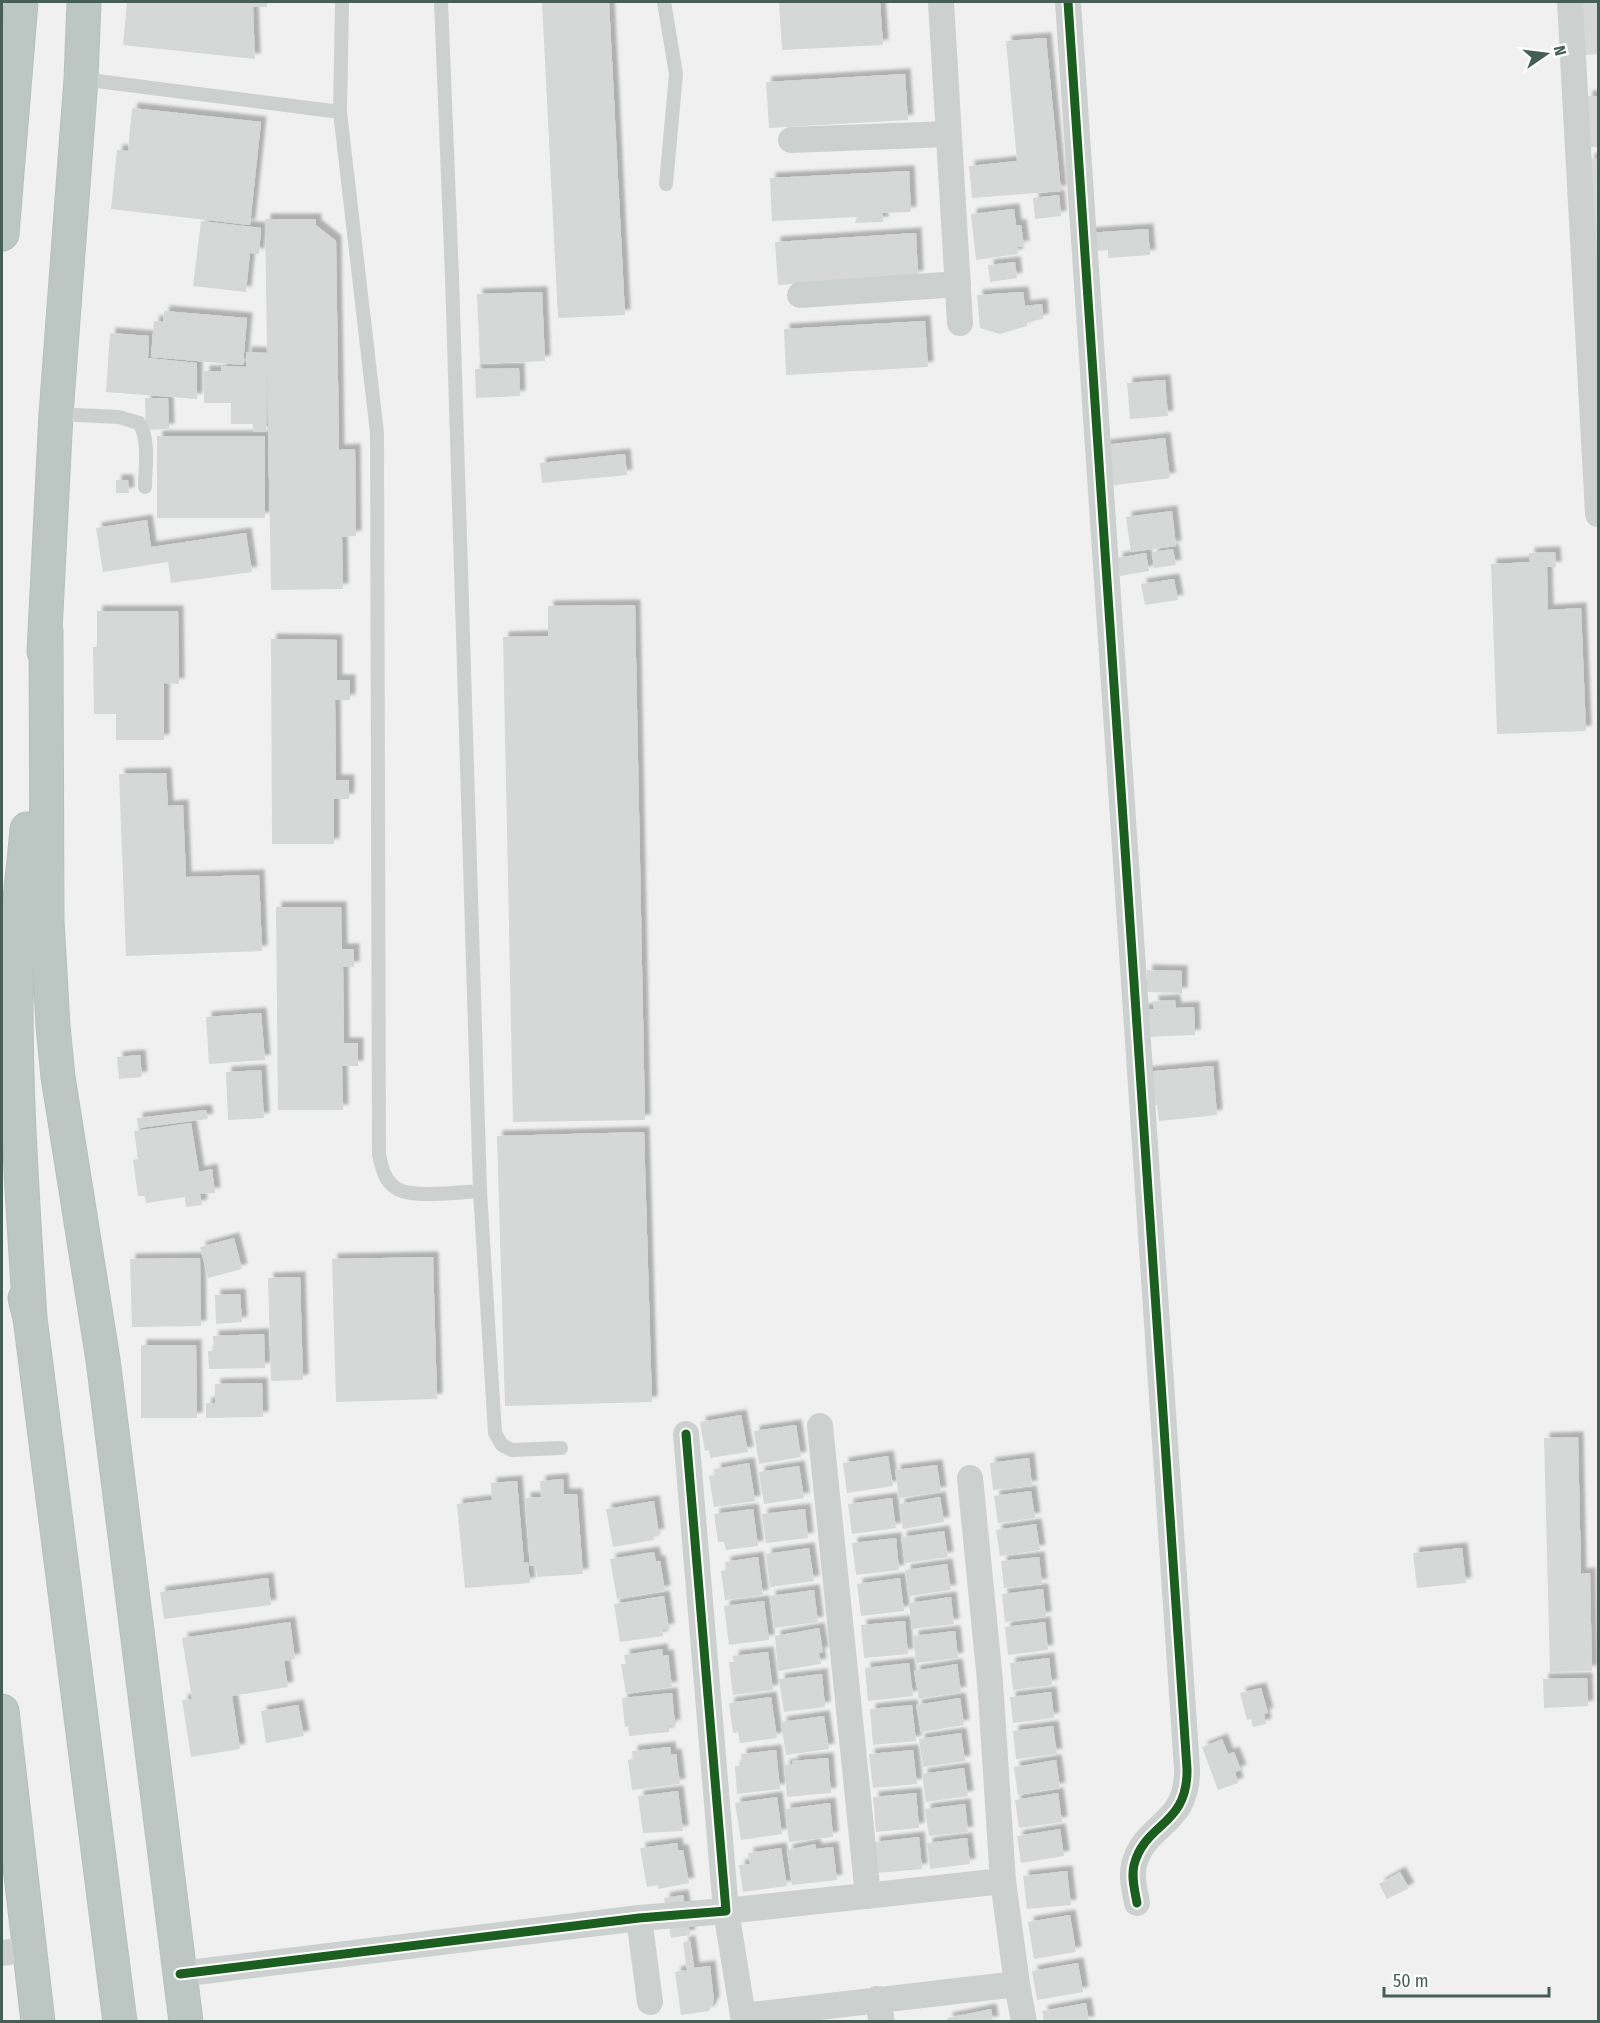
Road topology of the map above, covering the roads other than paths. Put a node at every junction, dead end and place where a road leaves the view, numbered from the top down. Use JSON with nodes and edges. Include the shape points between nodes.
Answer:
{"nodes":[{"id":1,"x":21,"y":2,"type":"edge"},
{"id":2,"x":84,"y":2,"type":"edge"},
{"id":3,"x":342,"y":2,"type":"edge"},
{"id":4,"x":441,"y":2,"type":"edge"},
{"id":5,"x":664,"y":2,"type":"edge"},
{"id":6,"x":941,"y":2,"type":"edge"},
{"id":7,"x":1068,"y":2,"type":"edge"},
{"id":8,"x":1570,"y":2,"type":"edge"},
{"id":9,"x":81,"y":79,"type":"junction"},
{"id":10,"x":340,"y":112,"type":"junction"},
{"id":11,"x":948,"y":134,"type":"junction"},
{"id":12,"x":791,"y":140,"type":"dead end"},
{"id":13,"x":666,"y":184,"type":"dead end"},
{"id":14,"x":2,"y":234,"type":"edge"},
{"id":15,"x":958,"y":284,"type":"junction"},
{"id":16,"x":800,"y":295,"type":"dead end"},
{"id":17,"x":960,"y":323,"type":"dead end"},
{"id":18,"x":56,"y":414,"type":"junction"},
{"id":19,"x":145,"y":487,"type":"dead end"},
{"id":20,"x":1599,"y":514,"type":"edge"},
{"id":21,"x":46,"y":632,"type":"junction"},
{"id":22,"x":480,"y":1191,"type":"junction"},
{"id":23,"x":2,"y":1213,"type":"edge"},
{"id":24,"x":30,"y":1318,"type":"junction"},
{"id":25,"x":820,"y":1426,"type":"dead end"},
{"id":26,"x":686,"y":1434,"type":"dead end"},
{"id":27,"x":561,"y":1448,"type":"dead end"},
{"id":28,"x":970,"y":1478,"type":"dead end"},
{"id":29,"x":2,"y":1712,"type":"edge"},
{"id":30,"x":1003,"y":1881,"type":"junction"},
{"id":31,"x":868,"y":1896,"type":"junction"},
{"id":32,"x":1137,"y":1903,"type":"dead end"},
{"id":33,"x":726,"y":1911,"type":"junction"},
{"id":34,"x":639,"y":1918,"type":"junction"},
{"id":35,"x":16,"y":1951,"type":"edge"},
{"id":36,"x":180,"y":1974,"type":"junction"},
{"id":37,"x":1017,"y":1983,"type":"junction"},
{"id":38,"x":650,"y":2002,"type":"dead end"},
{"id":39,"x":879,"y":2011,"type":"edge"},
{"id":40,"x":744,"y":2019,"type":"edge"},
{"id":41,"x":38,"y":2022,"type":"edge"},
{"id":42,"x":120,"y":2022,"type":"edge"},
{"id":43,"x":186,"y":2022,"type":"edge"},
{"id":44,"x":1024,"y":2022,"type":"edge"}],
"edges":[{"from":1,"to":14,"type":"highway"},
{"from":2,"to":9,"type":"highway"},
{"from":3,"to":10,"type":"lane"},
{"from":4,"to":22,"type":"lane"},
{"from":5,"to":13,"type":"lane","via":[[676,74]]},
{"from":6,"to":11,"type":"street"},
{"from":7,"to":32,"type":"street","via":[[1187,1769],[1180,1804],[1145,1843],[1134,1864]]},
{"from":8,"to":20,"type":"street"},
{"from":9,"to":10,"type":"lane"},
{"from":9,"to":18,"type":"highway"},
{"from":10,"to":22,"type":"lane","via":[[377,433],[379,1155],[384,1176],[397,1190],[414,1194]]},
{"from":11,"to":12,"type":"street"},
{"from":11,"to":15,"type":"street"},
{"from":15,"to":16,"type":"street"},
{"from":15,"to":17,"type":"street"},
{"from":18,"to":19,"type":"lane","via":[[119,417],[139,423],[144,430]]},
{"from":18,"to":21,"type":"highway"},
{"from":21,"to":24,"type":"highway","via":[[17,940],[15,1024]]},
{"from":21,"to":36,"type":"highway","via":[[46,920],[58,1077],[103,1360]]},
{"from":22,"to":27,"type":"lane","via":[[495,1433],[502,1445],[512,1450]]},
{"from":23,"to":24,"type":"highway"},
{"from":24,"to":42,"type":"highway"},
{"from":25,"to":31,"type":"street"},
{"from":26,"to":33,"type":"street"},
{"from":28,"to":30,"type":"street","via":[[990,1681]]},
{"from":29,"to":35,"type":"highway"},
{"from":30,"to":31,"type":"street"},
{"from":30,"to":37,"type":"street"},
{"from":31,"to":33,"type":"street"},
{"from":33,"to":34,"type":"street"},
{"from":33,"to":40,"type":"street"},
{"from":34,"to":36,"type":"street"},
{"from":34,"to":38,"type":"street"},
{"from":35,"to":41,"type":"highway"},
{"from":36,"to":43,"type":"highway"},
{"from":37,"to":39,"type":"street"},
{"from":37,"to":44,"type":"street"},
{"from":39,"to":40,"type":"street"}]}
